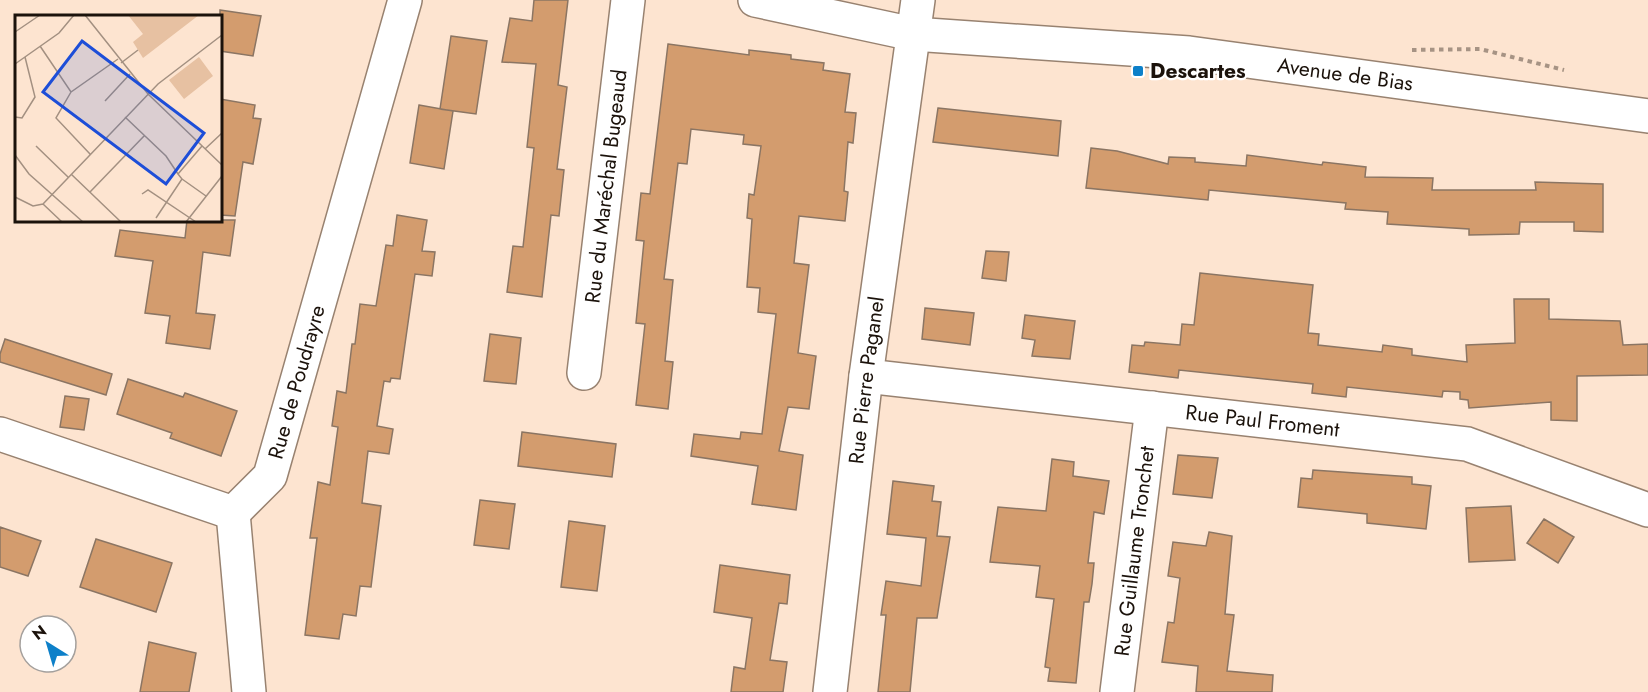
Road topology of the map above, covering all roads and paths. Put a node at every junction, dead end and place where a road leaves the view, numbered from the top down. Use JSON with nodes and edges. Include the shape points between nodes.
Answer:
{"nodes":[{"id":1,"x":405,"y":0,"type":"edge"},
{"id":2,"x":628,"y":0,"type":"edge"},
{"id":3,"x":755,"y":0,"type":"edge"},
{"id":4,"x":918,"y":0,"type":"edge"},
{"id":5,"x":913,"y":34,"type":"junction"},
{"id":6,"x":1648,"y":116,"type":"edge"},
{"id":7,"x":584,"y":373,"type":"dead end"},
{"id":8,"x":866,"y":376,"type":"junction"},
{"id":9,"x":1152,"y":408,"type":"junction"},
{"id":10,"x":0,"y":434,"type":"edge"},
{"id":11,"x":1648,"y":510,"type":"edge"},
{"id":12,"x":233,"y":513,"type":"junction"},
{"id":13,"x":249,"y":692,"type":"edge"},
{"id":14,"x":830,"y":692,"type":"edge"},
{"id":15,"x":1117,"y":692,"type":"edge"}],
"edges":[{"from":1,"to":12,"type":"street","name":"Rue de Poudrayre","via":[[270,476]]},
{"from":2,"to":7,"type":"street","name":"Rue du Maréchal Bugeaud"},
{"from":3,"to":5,"type":"street","name":"Avenue de Bias"},
{"from":4,"to":5,"type":"street","name":"Rue Pierre Paganel"},
{"from":5,"to":6,"type":"street","name":"Avenue de Bias","via":[[1189,53]]},
{"from":5,"to":8,"type":"street","name":"Rue Pierre Paganel"},
{"from":8,"to":9,"type":"street","name":"Rue Paul Froment"},
{"from":8,"to":14,"type":"street","name":"Rue Pierre Paganel"},
{"from":9,"to":11,"type":"street","name":"Rue Paul Froment","via":[[1467,444]]},
{"from":9,"to":15,"type":"street","name":"Rue Guillaume Tronchet"},
{"from":10,"to":12,"type":"street"},
{"from":12,"to":13,"type":"street"}]}
